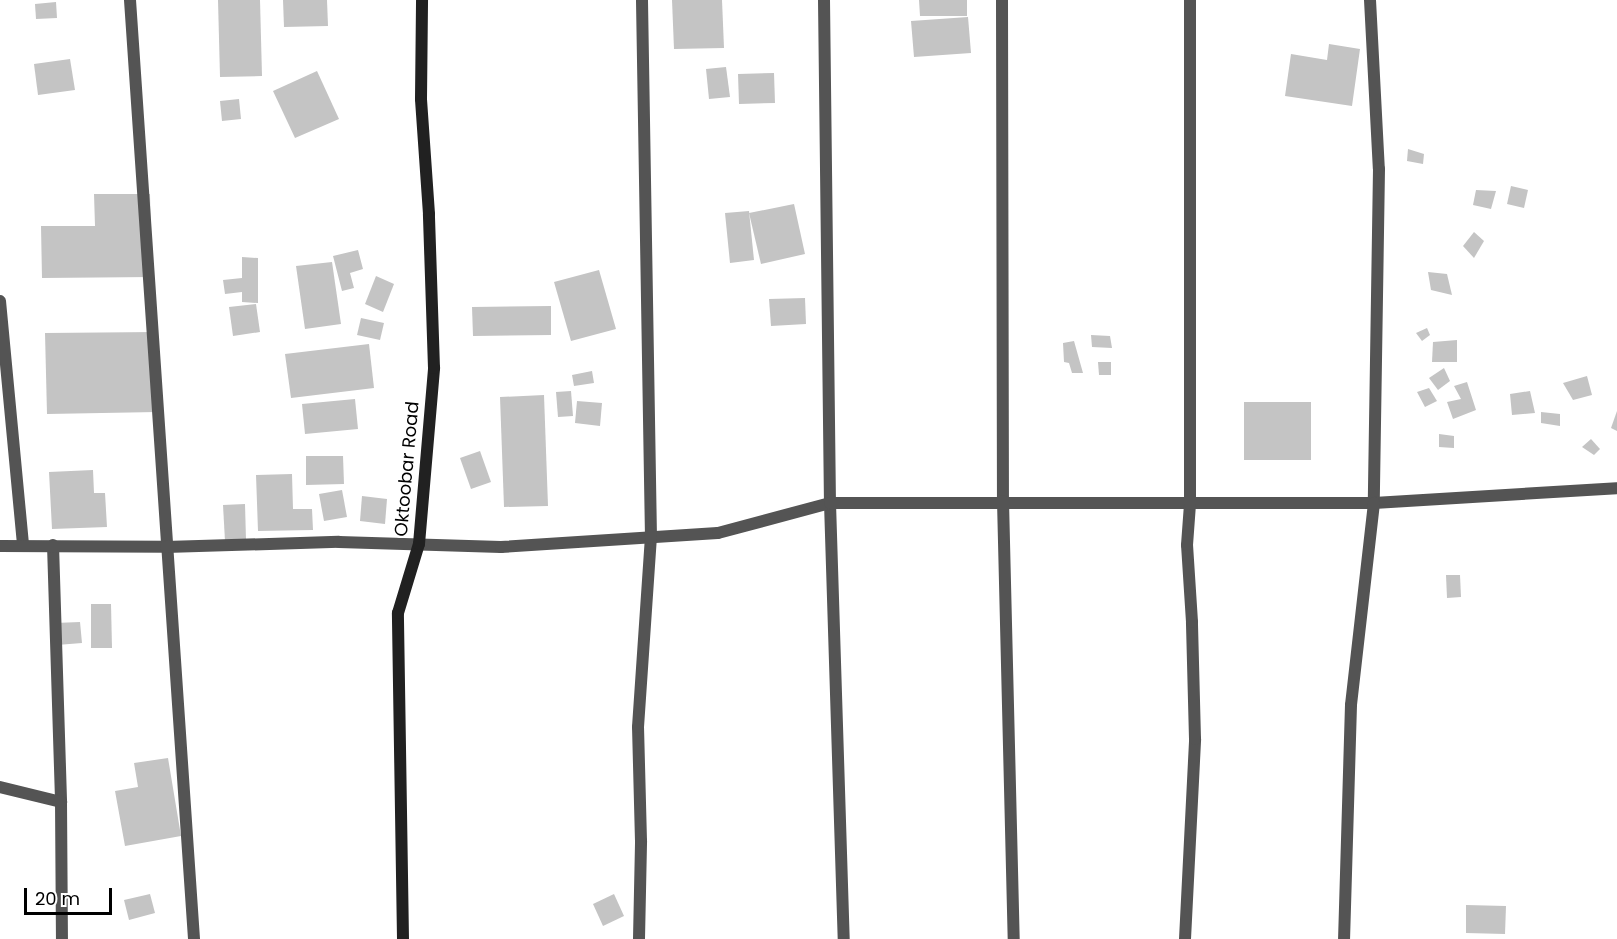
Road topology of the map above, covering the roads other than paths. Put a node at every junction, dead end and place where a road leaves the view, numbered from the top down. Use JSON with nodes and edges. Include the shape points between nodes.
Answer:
{"nodes":[{"id":1,"x":130,"y":0,"type":"edge"},
{"id":2,"x":422,"y":0,"type":"edge"},
{"id":3,"x":642,"y":0,"type":"edge"},
{"id":4,"x":824,"y":0,"type":"edge"},
{"id":5,"x":1002,"y":0,"type":"edge"},
{"id":6,"x":1190,"y":0,"type":"edge"},
{"id":7,"x":1370,"y":0,"type":"edge"},
{"id":8,"x":0,"y":301,"type":"edge"},
{"id":9,"x":1617,"y":488,"type":"edge"},
{"id":10,"x":1003,"y":501,"type":"junction"},
{"id":11,"x":830,"y":503,"type":"junction"},
{"id":12,"x":1190,"y":504,"type":"junction"},
{"id":13,"x":1374,"y":504,"type":"junction"},
{"id":14,"x":651,"y":538,"type":"junction"},
{"id":15,"x":419,"y":544,"type":"junction"},
{"id":16,"x":53,"y":545,"type":"junction"},
{"id":17,"x":0,"y":546,"type":"edge"},
{"id":18,"x":23,"y":546,"type":"junction"},
{"id":19,"x":166,"y":548,"type":"junction"},
{"id":20,"x":0,"y":787,"type":"edge"},
{"id":21,"x":61,"y":801,"type":"junction"},
{"id":22,"x":62,"y":939,"type":"edge"},
{"id":23,"x":194,"y":939,"type":"edge"},
{"id":24,"x":403,"y":939,"type":"edge"},
{"id":25,"x":639,"y":939,"type":"edge"},
{"id":26,"x":844,"y":939,"type":"edge"},
{"id":27,"x":1014,"y":939,"type":"edge"},
{"id":28,"x":1185,"y":939,"type":"edge"},
{"id":29,"x":1344,"y":939,"type":"edge"}],
"edges":[{"from":1,"to":19,"type":"street"},
{"from":2,"to":15,"type":"street","name":"Oktoobar Road","via":[[421,99],[434,368]]},
{"from":3,"to":14,"type":"street"},
{"from":4,"to":11,"type":"street"},
{"from":5,"to":10,"type":"street"},
{"from":6,"to":12,"type":"street"},
{"from":7,"to":13,"type":"street","via":[[1379,169]]},
{"from":8,"to":18,"type":"street"},
{"from":9,"to":13,"type":"street"},
{"from":10,"to":11,"type":"street"},
{"from":10,"to":12,"type":"street"},
{"from":10,"to":27,"type":"street"},
{"from":11,"to":14,"type":"street","via":[[718,532]]},
{"from":11,"to":26,"type":"street"},
{"from":12,"to":13,"type":"street"},
{"from":12,"to":28,"type":"street","via":[[1187,545],[1195,739]]},
{"from":13,"to":29,"type":"street","via":[[1351,705]]},
{"from":14,"to":15,"type":"street","via":[[501,547]]},
{"from":14,"to":25,"type":"street","via":[[638,727]]},
{"from":15,"to":19,"type":"street","via":[[339,542]]},
{"from":15,"to":24,"type":"street","name":"Oktoobar Road","via":[[398,613]]},
{"from":16,"to":18,"type":"street"},
{"from":16,"to":19,"type":"street"},
{"from":16,"to":21,"type":"street"},
{"from":17,"to":18,"type":"street"},
{"from":19,"to":23,"type":"street"},
{"from":20,"to":21,"type":"street"},
{"from":21,"to":22,"type":"street"}]}
